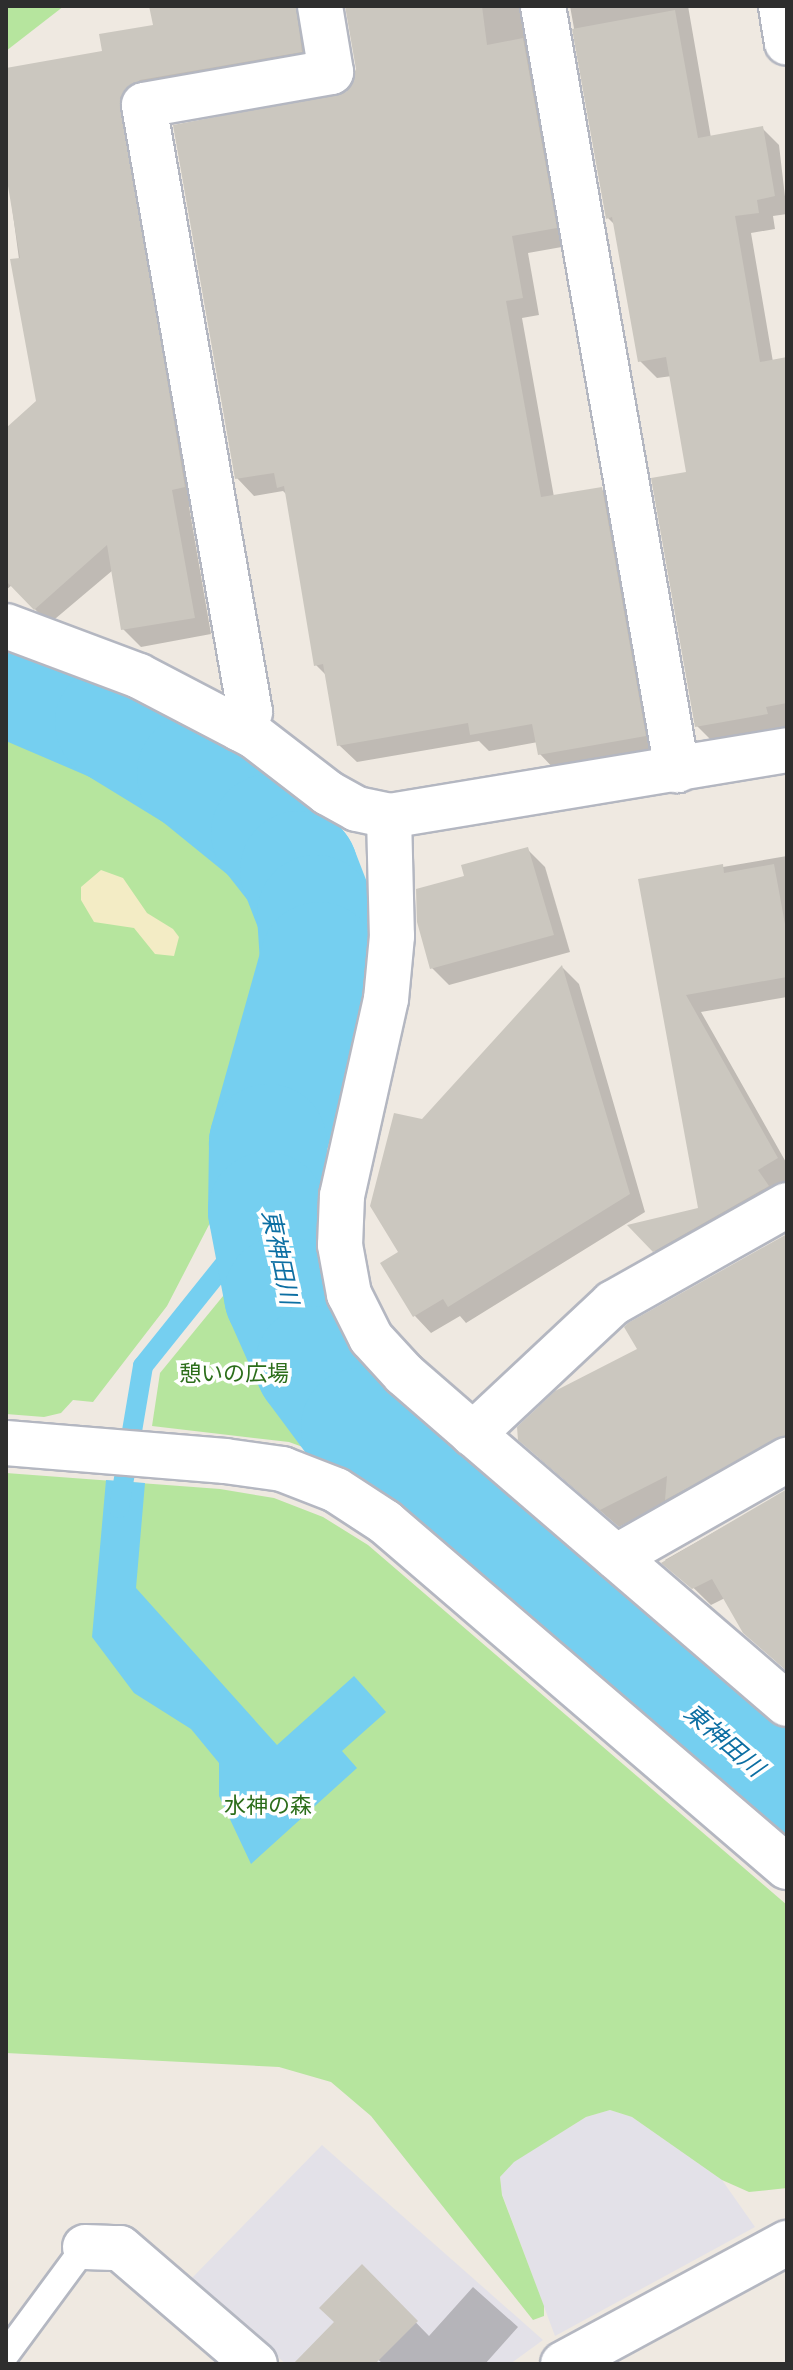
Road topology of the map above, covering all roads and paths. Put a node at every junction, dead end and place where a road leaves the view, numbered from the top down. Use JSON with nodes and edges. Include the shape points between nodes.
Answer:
{"nodes":[{"id":1,"x":320,"y":6,"type":"edge"},
{"id":2,"x":543,"y":6,"type":"edge"},
{"id":3,"x":781,"y":6,"type":"edge"},
{"id":4,"x":787,"y":43,"type":"edge"},
{"id":5,"x":6,"y":626,"type":"edge"},
{"id":6,"x":240,"y":729,"type":"junction"},
{"id":7,"x":787,"y":750,"type":"edge"},
{"id":8,"x":677,"y":770,"type":"junction"},
{"id":9,"x":389,"y":816,"type":"junction"},
{"id":10,"x":787,"y":1205,"type":"edge"},
{"id":11,"x":473,"y":1434,"type":"junction"},
{"id":12,"x":6,"y":1443,"type":"edge"},
{"id":13,"x":787,"y":1460,"type":"edge"},
{"id":14,"x":616,"y":1557,"type":"junction"},
{"id":15,"x":787,"y":1704,"type":"edge"},
{"id":16,"x":787,"y":1867,"type":"edge"},
{"id":17,"x":787,"y":2243,"type":"edge"},
{"id":18,"x":85,"y":2247,"type":"joint"},
{"id":19,"x":6,"y":2354,"type":"edge"},
{"id":20,"x":255,"y":2364,"type":"edge"},
{"id":21,"x":563,"y":2364,"type":"edge"}],
"edges":[{"from":1,"to":6,"type":"street","via":[[331,72],[144,105],[250,712]]},
{"from":2,"to":8,"type":"street"},
{"from":3,"to":4,"type":"street"},
{"from":5,"to":6,"type":"street","via":[[139,676]]},
{"from":6,"to":9,"type":"street","via":[[328,793],[357,809]]},
{"from":7,"to":8,"type":"street"},
{"from":8,"to":9,"type":"street"},
{"from":9,"to":11,"type":"street","via":[[392,936],[385,1012],[342,1196],[340,1245],[349,1294],[371,1338]]},
{"from":10,"to":11,"type":"street","via":[[613,1303]]},
{"from":11,"to":14,"type":"street"},
{"from":12,"to":16,"type":"street","via":[[282,1469],[349,1498],[385,1522]]},
{"from":13,"to":14,"type":"street"},
{"from":14,"to":15,"type":"street"},
{"from":17,"to":21,"type":"street"},
{"from":18,"to":19,"type":"lane"},
{"from":18,"to":20,"type":"street","via":[[120,2248]]}]}
